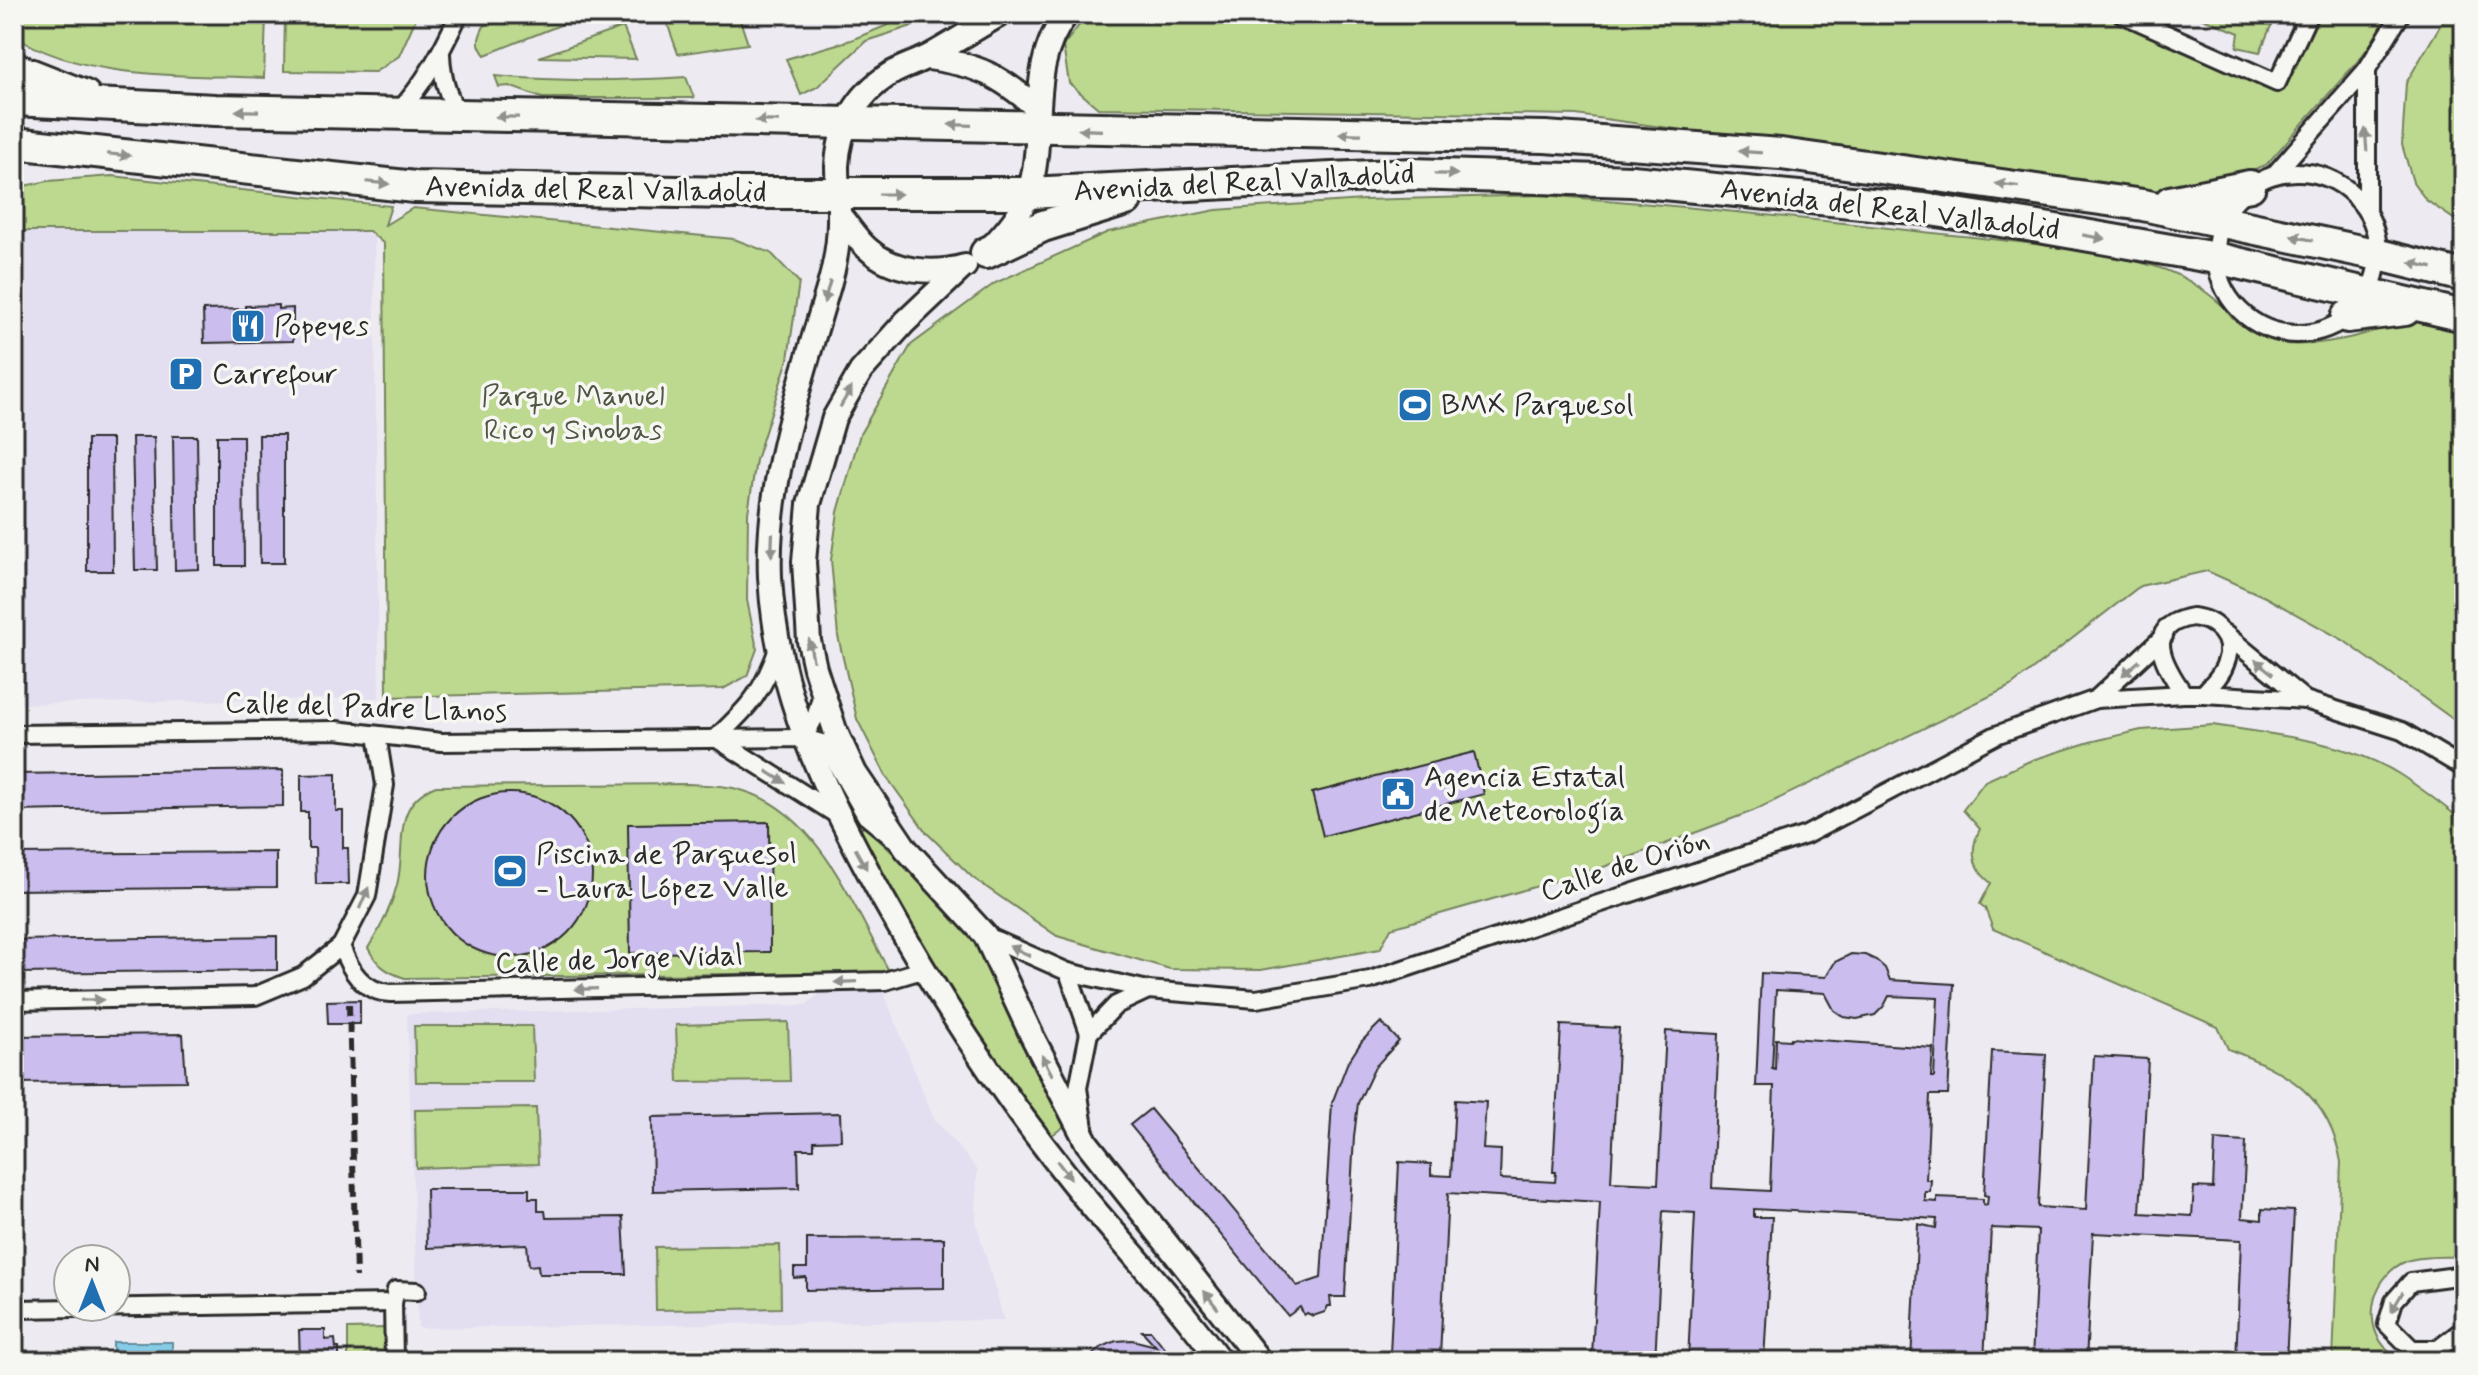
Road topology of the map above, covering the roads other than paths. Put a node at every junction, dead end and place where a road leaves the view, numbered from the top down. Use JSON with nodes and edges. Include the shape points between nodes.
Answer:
{"nodes":[{"id":1,"x":459,"y":14,"type":"edge"},
{"id":2,"x":1001,"y":14,"type":"edge"},
{"id":3,"x":1067,"y":14,"type":"edge"},
{"id":4,"x":2122,"y":14,"type":"edge"},
{"id":5,"x":2309,"y":14,"type":"edge"},
{"id":6,"x":2401,"y":14,"type":"edge"},
{"id":7,"x":441,"y":54,"type":"junction"},
{"id":8,"x":928,"y":58,"type":"junction"},
{"id":9,"x":14,"y":68,"type":"edge"},
{"id":10,"x":2367,"y":69,"type":"junction"},
{"id":11,"x":14,"y":100,"type":"edge"},
{"id":12,"x":109,"y":105,"type":"junction"},
{"id":13,"x":395,"y":114,"type":"junction"},
{"id":14,"x":459,"y":116,"type":"junction"},
{"id":15,"x":1038,"y":118,"type":"junction"},
{"id":16,"x":845,"y":122,"type":"junction"},
{"id":17,"x":14,"y":143,"type":"edge"},
{"id":18,"x":81,"y":151,"type":"junction"},
{"id":19,"x":14,"y":166,"type":"edge"},
{"id":20,"x":2262,"y":180,"type":"junction"},
{"id":21,"x":1172,"y":185,"type":"junction"},
{"id":22,"x":1028,"y":193,"type":"junction"},
{"id":23,"x":838,"y":204,"type":"junction"},
{"id":24,"x":2143,"y":205,"type":"junction"},
{"id":25,"x":2367,"y":210,"type":"junction"},
{"id":26,"x":2222,"y":221,"type":"junction"},
{"id":27,"x":2379,"y":255,"type":"junction"},
{"id":28,"x":2216,"y":258,"type":"junction"},
{"id":29,"x":974,"y":260,"type":"junction"},
{"id":30,"x":2464,"y":276,"type":"edge"},
{"id":31,"x":2368,"y":293,"type":"junction"},
{"id":32,"x":2431,"y":308,"type":"junction"},
{"id":33,"x":2464,"y":316,"type":"edge"},
{"id":34,"x":2347,"y":317,"type":"junction"},
{"id":35,"x":2224,"y":633,"type":"junction"},
{"id":36,"x":2165,"y":635,"type":"junction"},
{"id":37,"x":779,"y":644,"type":"junction"},
{"id":38,"x":822,"y":693,"type":"junction"},
{"id":39,"x":2184,"y":694,"type":"junction"},
{"id":40,"x":2203,"y":694,"type":"junction"},
{"id":41,"x":2096,"y":699,"type":"junction"},
{"id":42,"x":2305,"y":700,"type":"junction"},
{"id":43,"x":14,"y":734,"type":"edge"},
{"id":44,"x":377,"y":735,"type":"junction"},
{"id":45,"x":716,"y":738,"type":"junction"},
{"id":46,"x":804,"y":738,"type":"junction"},
{"id":47,"x":2464,"y":768,"type":"edge"},
{"id":48,"x":837,"y":815,"type":"junction"},
{"id":49,"x":906,"y":849,"type":"junction"},
{"id":50,"x":985,"y":935,"type":"junction"},
{"id":51,"x":341,"y":946,"type":"junction"},
{"id":52,"x":922,"y":970,"type":"junction"},
{"id":53,"x":1068,"y":972,"type":"junction"},
{"id":54,"x":1148,"y":990,"type":"junction"},
{"id":55,"x":14,"y":1001,"type":"edge"},
{"id":56,"x":1089,"y":1033,"type":"junction"},
{"id":57,"x":1087,"y":1143,"type":"junction"},
{"id":58,"x":2464,"y":1275,"type":"edge"},
{"id":59,"x":417,"y":1291,"type":"dead end"},
{"id":60,"x":393,"y":1303,"type":"junction"},
{"id":61,"x":14,"y":1309,"type":"edge"},
{"id":62,"x":2464,"y":1329,"type":"edge"},
{"id":63,"x":394,"y":1361,"type":"edge"},
{"id":64,"x":1220,"y":1361,"type":"edge"},
{"id":65,"x":1260,"y":1361,"type":"edge"}],
"edges":[{"from":1,"to":7,"type":"street"},
{"from":2,"to":8,"type":"street"},
{"from":3,"to":15,"type":"street","via":[[1053,33],[1044,61]]},
{"from":4,"to":5,"type":"street","via":[[2277,83]]},
{"from":6,"to":10,"type":"street"},
{"from":7,"to":13,"type":"street"},
{"from":7,"to":14,"type":"street","via":[[449,100]]},
{"from":8,"to":15,"type":"street","via":[[990,73],[1011,85]]},
{"from":8,"to":16,"type":"street","via":[[887,76]]},
{"from":9,"to":12,"type":"highway"},
{"from":10,"to":20,"type":"street"},
{"from":25,"to":10,"type":"street","one_way":true},
{"from":11,"to":12,"type":"highway","name":"Avenida del Real Valladolid"},
{"from":13,"to":12,"type":"highway","name":"Avenida del Real Valladolid","one_way":true},
{"from":13,"to":14,"type":"highway","name":"Avenida del Real Valladolid"},
{"from":16,"to":14,"type":"highway","name":"Avenida del Real Valladolid","one_way":true},
{"from":15,"to":16,"type":"highway","name":"Avenida del Real Valladolid","one_way":true},
{"from":15,"to":22,"type":"street"},
{"from":24,"to":15,"type":"highway","name":"Avenida del Real Valladolid","one_way":true,"via":[[1781,154],[1545,137]]},
{"from":16,"to":23,"type":"street","via":[[837,162]]},
{"from":17,"to":18,"type":"highway","name":"Avenida del Real Valladolid"},
{"from":18,"to":19,"type":"highway"},
{"from":18,"to":23,"type":"highway","name":"Avenida del Real Valladolid","one_way":true,"via":[[415,187]]},
{"from":20,"to":24,"type":"highway","via":[[2195,199]]},
{"from":20,"to":25,"type":"street","via":[[2293,171],[2313,173],[2351,191]]},
{"from":20,"to":26,"type":"street","via":[[2238,197]]},
{"from":21,"to":22,"type":"highway","name":"Avenida del Real Valladolid"},
{"from":21,"to":28,"type":"highway","name":"Avenida del Real Valladolid","one_way":true,"via":[[1412,174],[1632,181],[1924,209]]},
{"from":21,"to":29,"type":"highway","via":[[1043,226]]},
{"from":23,"to":22,"type":"highway","name":"Avenida del Real Valladolid","one_way":true},
{"from":22,"to":29,"type":"street","via":[[1009,228]]},
{"from":23,"to":29,"type":"street","via":[[869,250],[896,266],[922,271]]},
{"from":23,"to":37,"type":"street","one_way":true,"via":[[835,264],[779,470],[770,577]]},
{"from":24,"to":26,"type":"highway","name":"Avenida del Real Valladolid"},
{"from":25,"to":27,"type":"street"},
{"from":27,"to":26,"type":"highway","name":"Avenida del Real Valladolid","one_way":true},
{"from":26,"to":28,"type":"street"},
{"from":30,"to":27,"type":"highway","name":"Avenida del Real Valladolid","one_way":true},
{"from":27,"to":31,"type":"street"},
{"from":28,"to":31,"type":"highway","name":"Avenida del Real Valladolid"},
{"from":28,"to":34,"type":"street","via":[[2234,304],[2270,329],[2327,329]]},
{"from":38,"to":29,"type":"street","one_way":true,"via":[[809,641],[804,562],[809,504],[834,418],[861,371],[905,322]]},
{"from":31,"to":32,"type":"highway","name":"Avenida del Real Valladolid"},
{"from":31,"to":34,"type":"street"},
{"from":32,"to":33,"type":"highway","name":"Avenida del Real Valladolid"},
{"from":32,"to":34,"type":"highway"},
{"from":35,"to":36,"type":"street","name":"Calle de Orión","via":[[2208,620],[2192,617],[2177,622]]},
{"from":35,"to":40,"type":"street","via":[[2226,662]]},
{"from":42,"to":35,"type":"street","name":"Calle de Orión","one_way":true},
{"from":36,"to":39,"type":"street","via":[[2163,663]]},
{"from":36,"to":41,"type":"street","name":"Calle de Orión","one_way":true},
{"from":37,"to":45,"type":"street","via":[[769,676],[750,706]]},
{"from":37,"to":46,"type":"street"},
{"from":38,"to":46,"type":"street"},
{"from":38,"to":49,"type":"street","via":[[855,773]]},
{"from":39,"to":40,"type":"street","name":"Calle de Orión"},
{"from":39,"to":41,"type":"street","name":"Calle de Orión"},
{"from":40,"to":42,"type":"street","name":"Calle de Orión"},
{"from":41,"to":54,"type":"street","name":"Calle de Orión","via":[[1996,735],[1806,835],[1370,980],[1256,999]]},
{"from":42,"to":47,"type":"street","name":"Calle de Orión","via":[[2402,731]]},
{"from":43,"to":44,"type":"street","name":"Calle del Padre Llanos","via":[[336,730]]},
{"from":44,"to":45,"type":"street","name":"Calle del Padre Llanos","via":[[441,742]]},
{"from":51,"to":44,"type":"street","one_way":true,"via":[[367,896],[379,831],[385,785]]},
{"from":45,"to":46,"type":"street","name":"Calle del Padre Llanos"},
{"from":45,"to":48,"type":"street","one_way":true},
{"from":46,"to":48,"type":"street"},
{"from":46,"to":49,"type":"street","via":[[825,744],[866,816]]},
{"from":48,"to":52,"type":"street","one_way":true},
{"from":49,"to":50,"type":"street"},
{"from":53,"to":50,"type":"street","name":"Calle de Orión","one_way":true},
{"from":57,"to":50,"type":"street","one_way":true},
{"from":52,"to":51,"type":"street","name":"Calle de Jorge Vidal","one_way":true,"via":[[885,981],[380,993],[366,987],[349,967]]},
{"from":55,"to":51,"type":"street","one_way":true,"via":[[255,996],[303,976]]},
{"from":52,"to":64,"type":"street","one_way":true,"via":[[1032,1128]]},
{"from":53,"to":54,"type":"street","name":"Calle de Orión"},
{"from":53,"to":56,"type":"street"},
{"from":54,"to":56,"type":"street","via":[[1116,1005]]},
{"from":56,"to":57,"type":"street","via":[[1078,1088]]},
{"from":65,"to":57,"type":"street","one_way":true},
{"from":58,"to":62,"type":"street","one_way":true,"via":[[2411,1282],[2394,1301],[2387,1324],[2412,1349],[2438,1349]]},
{"from":59,"to":60,"type":"street","via":[[396,1290]]},
{"from":60,"to":61,"type":"street"},
{"from":60,"to":63,"type":"street"}]}
